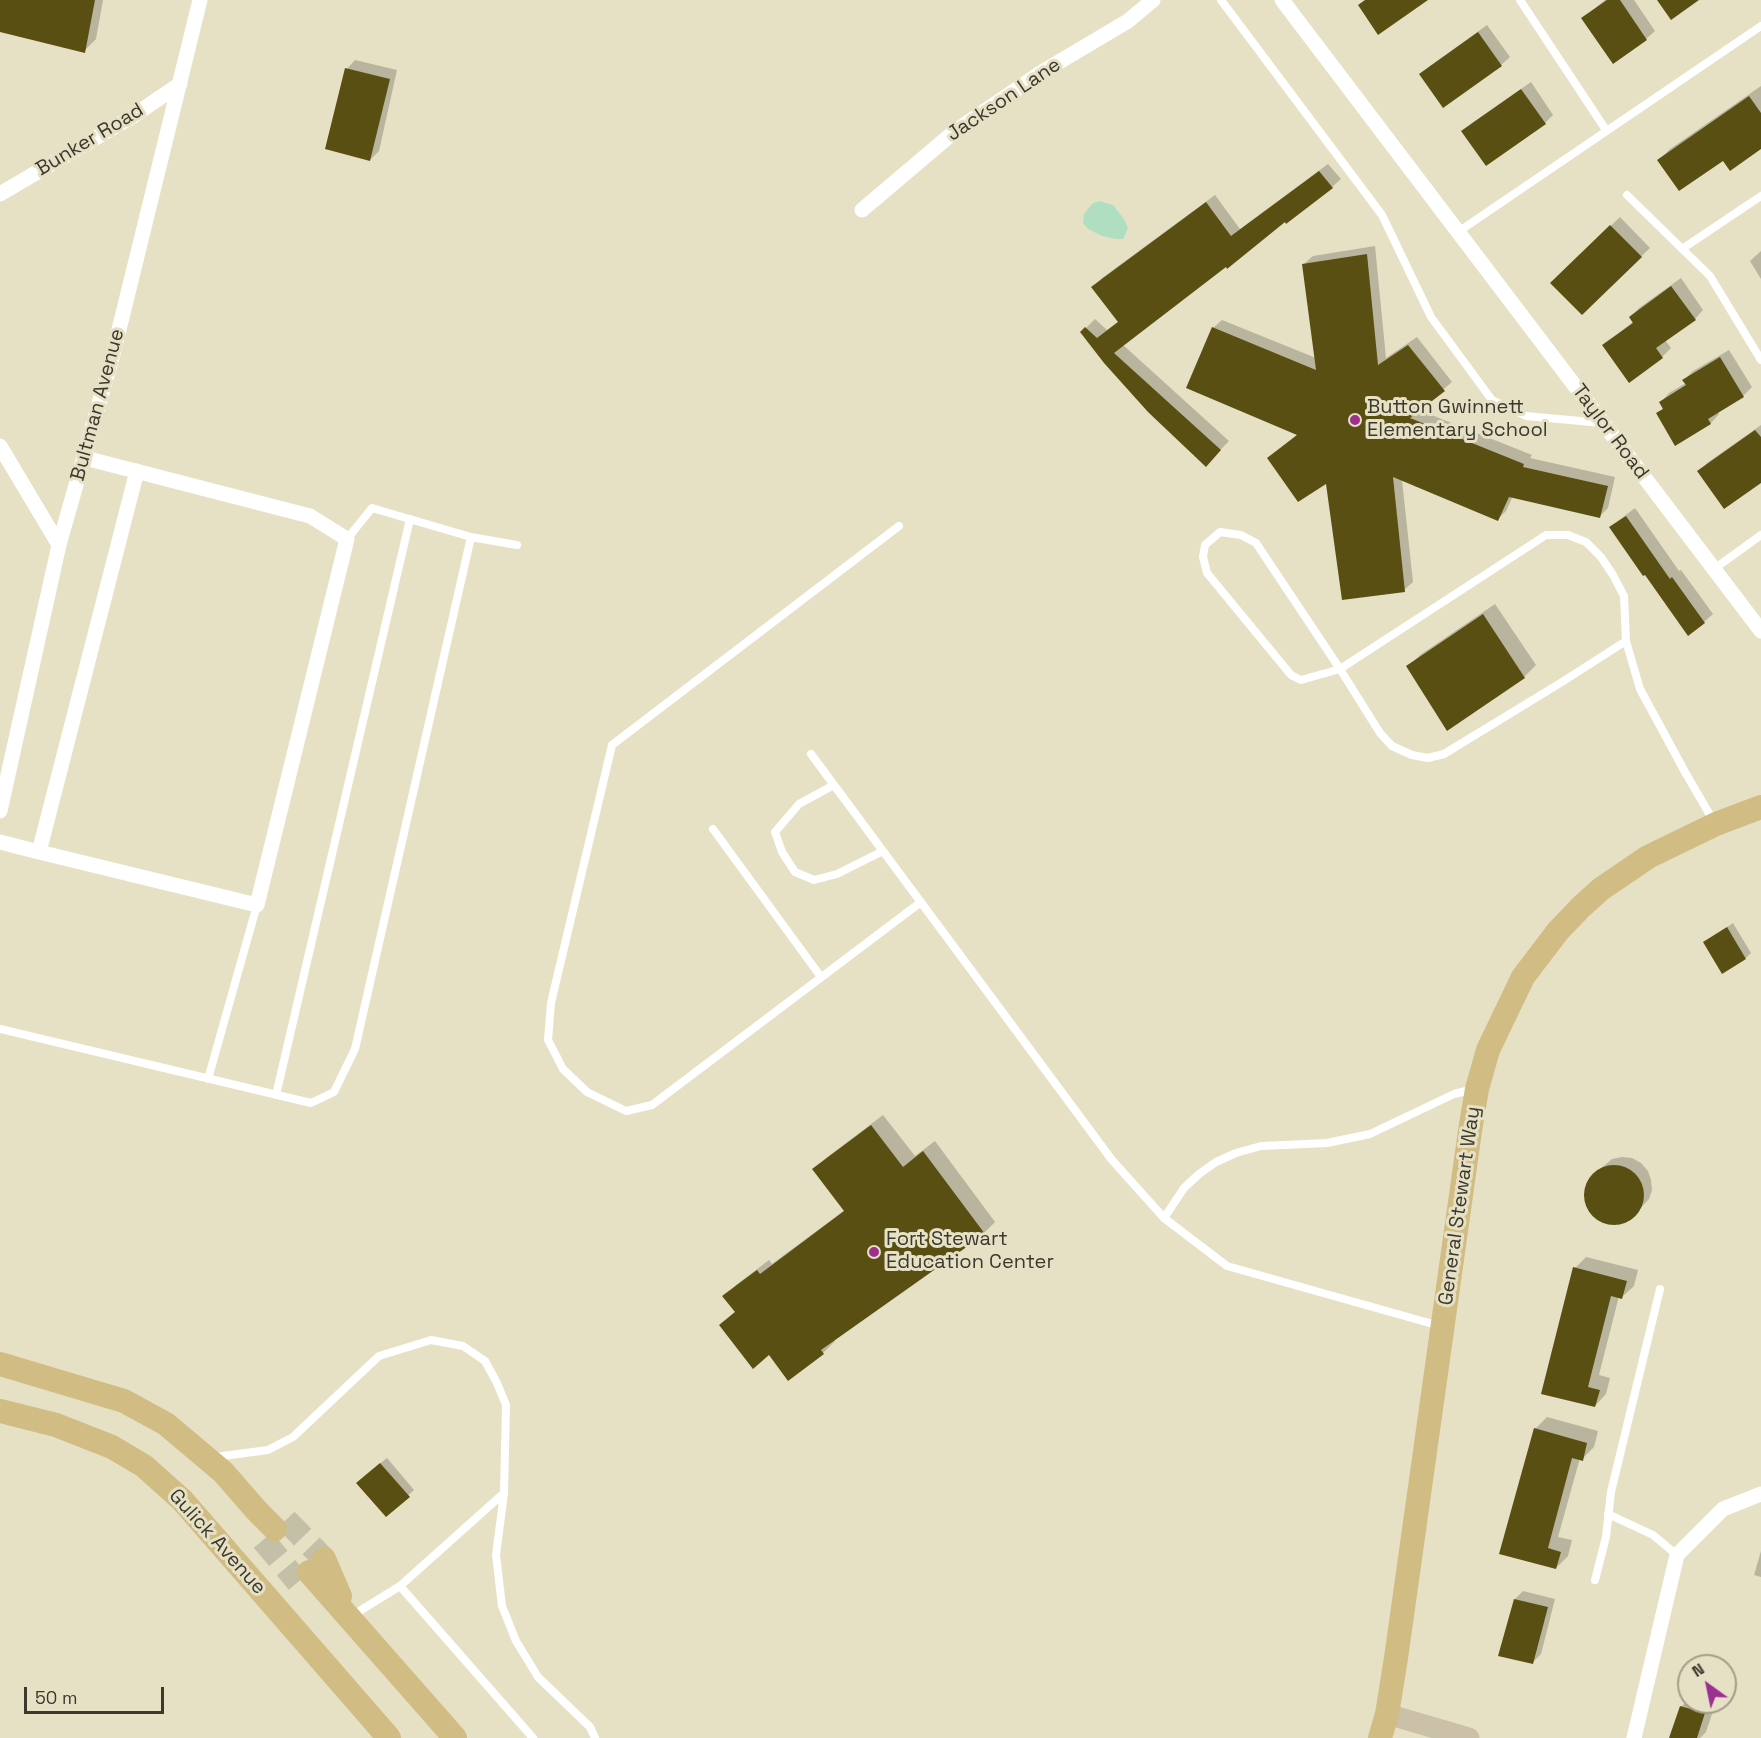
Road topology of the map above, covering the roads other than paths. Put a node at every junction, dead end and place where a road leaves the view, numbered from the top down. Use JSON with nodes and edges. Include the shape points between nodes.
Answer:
{"nodes":[{"id":1,"x":201,"y":0,"type":"edge"},
{"id":2,"x":1153,"y":0,"type":"edge"},
{"id":3,"x":1221,"y":0,"type":"edge"},
{"id":4,"x":1282,"y":0,"type":"edge"},
{"id":5,"x":1520,"y":0,"type":"edge"},
{"id":6,"x":1761,"y":26,"type":"edge"},
{"id":7,"x":180,"y":84,"type":"junction"},
{"id":8,"x":1606,"y":130,"type":"junction"},
{"id":9,"x":0,"y":194,"type":"edge"},
{"id":10,"x":1627,"y":195,"type":"dead end"},
{"id":11,"x":1761,"y":196,"type":"edge"},
{"id":12,"x":862,"y":210,"type":"dead end"},
{"id":13,"x":1458,"y":232,"type":"junction"},
{"id":14,"x":1682,"y":249,"type":"junction"},
{"id":15,"x":1761,"y":360,"type":"edge"},
{"id":16,"x":1603,"y":423,"type":"junction"},
{"id":17,"x":0,"y":446,"type":"edge"},
{"id":18,"x":85,"y":458,"type":"junction"},
{"id":19,"x":137,"y":471,"type":"junction"},
{"id":20,"x":410,"y":519,"type":"junction"},
{"id":21,"x":899,"y":526,"type":"dead end"},
{"id":22,"x":1761,"y":535,"type":"edge"},
{"id":23,"x":471,"y":537,"type":"junction"},
{"id":24,"x":347,"y":539,"type":"junction"},
{"id":25,"x":59,"y":545,"type":"junction"},
{"id":26,"x":517,"y":545,"type":"dead end"},
{"id":27,"x":1714,"y":569,"type":"junction"},
{"id":28,"x":1761,"y":631,"type":"edge"},
{"id":29,"x":1626,"y":641,"type":"junction"},
{"id":30,"x":1340,"y":669,"type":"junction"},
{"id":31,"x":812,"y":754,"type":"dead end"},
{"id":32,"x":834,"y":785,"type":"junction"},
{"id":33,"x":1761,"y":807,"type":"edge"},
{"id":34,"x":0,"y":811,"type":"edge"},
{"id":35,"x":1716,"y":824,"type":"junction"},
{"id":36,"x":713,"y":829,"type":"dead end"},
{"id":37,"x":0,"y":842,"type":"edge"},
{"id":38,"x":883,"y":851,"type":"junction"},
{"id":39,"x":39,"y":852,"type":"junction"},
{"id":40,"x":921,"y":902,"type":"junction"},
{"id":41,"x":257,"y":905,"type":"junction"},
{"id":42,"x":821,"y":977,"type":"junction"},
{"id":43,"x":0,"y":1029,"type":"edge"},
{"id":44,"x":208,"y":1079,"type":"junction"},
{"id":45,"x":1477,"y":1089,"type":"junction"},
{"id":46,"x":276,"y":1095,"type":"junction"},
{"id":47,"x":1164,"y":1218,"type":"junction"},
{"id":48,"x":1660,"y":1289,"type":"dead end"},
{"id":49,"x":1442,"y":1326,"type":"junction"},
{"id":50,"x":0,"y":1364,"type":"edge"},
{"id":51,"x":0,"y":1411,"type":"edge"},
{"id":52,"x":207,"y":1458,"type":"junction"},
{"id":53,"x":504,"y":1493,"type":"junction"},
{"id":54,"x":1761,"y":1494,"type":"edge"},
{"id":55,"x":1608,"y":1514,"type":"junction"},
{"id":56,"x":275,"y":1530,"type":"tunnel mouth"},
{"id":57,"x":1677,"y":1555,"type":"junction"},
{"id":58,"x":1595,"y":1580,"type":"dead end"},
{"id":59,"x":400,"y":1586,"type":"junction"},
{"id":60,"x":349,"y":1618,"type":"junction"},
{"id":61,"x":1386,"y":1714,"type":"junction"},
{"id":62,"x":389,"y":1738,"type":"edge"},
{"id":63,"x":455,"y":1738,"type":"edge"},
{"id":64,"x":533,"y":1738,"type":"edge"},
{"id":65,"x":595,"y":1738,"type":"edge"},
{"id":66,"x":1380,"y":1738,"type":"edge"},
{"id":67,"x":1469,"y":1738,"type":"edge"},
{"id":68,"x":1634,"y":1738,"type":"edge"}],
"edges":[{"from":1,"to":7,"type":"street","name":"Bultman Avenue"},
{"from":2,"to":12,"type":"street","name":"Jackson Lane","via":[[1128,21],[1042,72],[954,132]]},
{"from":3,"to":16,"type":"lane","via":[[1382,215],[1431,317],[1492,400],[1526,417]]},
{"from":4,"to":13,"type":"street","name":"Taylor Road"},
{"from":5,"to":8,"type":"lane"},
{"from":6,"to":8,"type":"lane"},
{"from":7,"to":9,"type":"street","name":"Bunker Road"},
{"from":7,"to":18,"type":"street","name":"Bultman Avenue"},
{"from":8,"to":13,"type":"lane"},
{"from":10,"to":14,"type":"lane"},
{"from":11,"to":14,"type":"lane"},
{"from":13,"to":16,"type":"street","name":"Taylor Road"},
{"from":14,"to":15,"type":"lane","via":[[1710,276]]},
{"from":16,"to":27,"type":"street","name":"Taylor Road"},
{"from":17,"to":25,"type":"street"},
{"from":18,"to":19,"type":"street"},
{"from":18,"to":25,"type":"street","name":"Bultman Avenue"},
{"from":19,"to":24,"type":"street","via":[[310,516]]},
{"from":19,"to":39,"type":"street"},
{"from":20,"to":23,"type":"lane"},
{"from":20,"to":24,"type":"lane","via":[[372,508]]},
{"from":20,"to":46,"type":"lane"},
{"from":21,"to":42,"type":"lane","via":[[612,745],[551,1003],[548,1040],[563,1069],[586,1092],[626,1111],[644,1107],[652,1105]]},
{"from":22,"to":27,"type":"lane"},
{"from":23,"to":26,"type":"lane"},
{"from":23,"to":46,"type":"lane","via":[[355,1049],[334,1092],[311,1103]]},
{"from":24,"to":41,"type":"street"},
{"from":25,"to":34,"type":"street","name":"Bultman Avenue"},
{"from":27,"to":28,"type":"street","name":"Taylor Road"},
{"from":29,"to":30,"type":"lane","via":[[1444,754],[1428,758],[1392,747]]},
{"from":29,"to":30,"type":"lane","via":[[1623,596],[1601,557],[1586,542],[1568,535],[1546,535]]},
{"from":29,"to":35,"type":"lane","via":[[1640,689]]},
{"from":30,"to":30,"type":"lane","via":[[1256,543],[1220,532],[1204,545],[1207,573],[1291,675],[1301,680]]},
{"from":31,"to":32,"type":"lane"},
{"from":32,"to":38,"type":"lane"},
{"from":32,"to":38,"type":"lane","via":[[800,804],[775,832],[795,872],[814,880],[837,874]]},
{"from":33,"to":35,"type":"main road","name":"General Stewart Way"},
{"from":35,"to":45,"type":"main road","name":"General Stewart Way","via":[[1622,874],[1558,931],[1523,977],[1504,1014]]},
{"from":36,"to":42,"type":"lane"},
{"from":37,"to":39,"type":"street"},
{"from":38,"to":40,"type":"lane"},
{"from":39,"to":41,"type":"street"},
{"from":40,"to":42,"type":"lane"},
{"from":40,"to":47,"type":"lane","via":[[1112,1160]]},
{"from":41,"to":44,"type":"lane"},
{"from":43,"to":44,"type":"lane"},
{"from":44,"to":46,"type":"lane"},
{"from":45,"to":47,"type":"lane","via":[[1439,1100],[1370,1134],[1328,1143],[1261,1146],[1236,1153],[1199,1174],[1184,1188]]},
{"from":45,"to":49,"type":"main road","name":"General Stewart Way"},
{"from":47,"to":49,"type":"lane","via":[[1227,1266]]},
{"from":48,"to":55,"type":"lane"},
{"from":49,"to":61,"type":"main road","name":"General Stewart Way"},
{"from":50,"to":52,"type":"main road","via":[[124,1401],[166,1424]]},
{"from":51,"to":62,"type":"main road","name":"Gulick Avenue","via":[[56,1425],[112,1447],[144,1466],[182,1500]]},
{"from":52,"to":53,"type":"lane","via":[[268,1450],[292,1437],[379,1356],[431,1340],[463,1346],[485,1361],[497,1383],[506,1405]]},
{"from":52,"to":56,"type":"main road"},
{"from":53,"to":59,"type":"lane"},
{"from":53,"to":65,"type":"lane","via":[[496,1556],[502,1606],[516,1641],[538,1677],[590,1727]]},
{"from":54,"to":57,"type":"street","via":[[1723,1509]]},
{"from":55,"to":57,"type":"lane","via":[[1653,1535]]},
{"from":55,"to":58,"type":"lane"},
{"from":57,"to":68,"type":"street"},
{"from":59,"to":60,"type":"lane"},
{"from":59,"to":64,"type":"lane"},
{"from":60,"to":60,"type":"main road","via":[[310,1571]]},
{"from":60,"to":63,"type":"main road"},
{"from":61,"to":66,"type":"main road","name":"General Stewart Way"},
{"from":61,"to":67,"type":"main road"}]}
